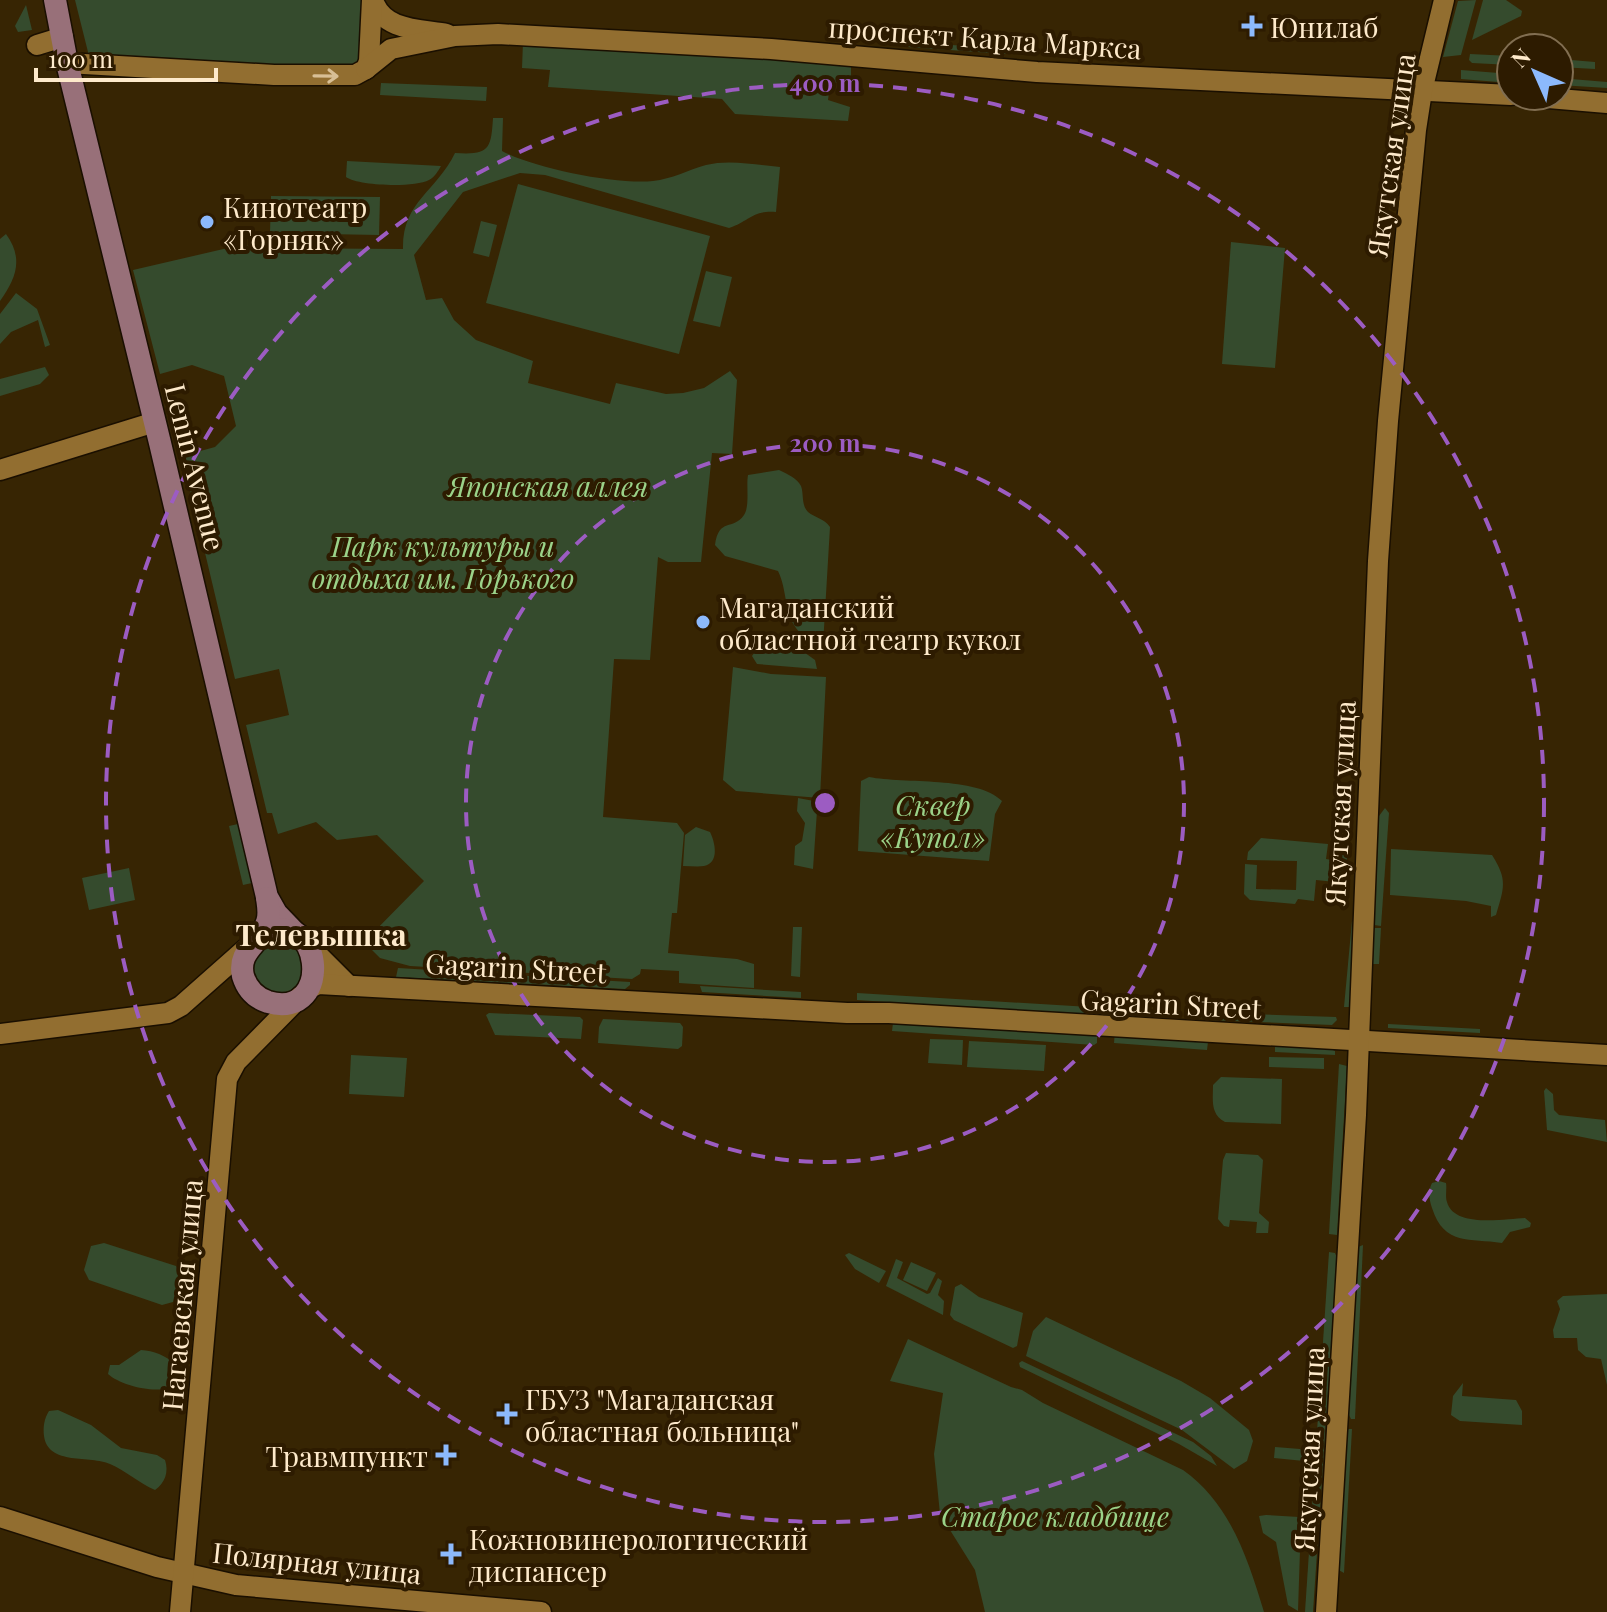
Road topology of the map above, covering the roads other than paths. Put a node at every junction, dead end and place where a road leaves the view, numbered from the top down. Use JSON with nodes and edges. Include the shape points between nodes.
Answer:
{"nodes":[{"id":1,"x":55,"y":0,"type":"edge"},
{"id":2,"x":373,"y":0,"type":"edge"},
{"id":3,"x":1444,"y":0,"type":"edge"},
{"id":4,"x":455,"y":36,"type":"junction"},
{"id":5,"x":63,"y":37,"type":"junction"},
{"id":6,"x":37,"y":45,"type":"dead end"},
{"id":7,"x":67,"y":63,"type":"junction"},
{"id":8,"x":366,"y":69,"type":"junction"},
{"id":9,"x":1422,"y":91,"type":"junction"},
{"id":10,"x":1495,"y":94,"type":"edge"},
{"id":11,"x":1575,"y":100,"type":"edge"},
{"id":12,"x":1607,"y":103,"type":"edge"},
{"id":13,"x":155,"y":422,"type":"junction"},
{"id":14,"x":0,"y":470,"type":"edge"},
{"id":15,"x":267,"y":897,"type":"junction"},
{"id":16,"x":253,"y":942,"type":"junction"},
{"id":17,"x":304,"y":942,"type":"junction"},
{"id":18,"x":349,"y":986,"type":"junction"},
{"id":19,"x":202,"y":987,"type":"junction"},
{"id":20,"x":253,"y":993,"type":"junction"},
{"id":21,"x":304,"y":993,"type":"junction"},
{"id":22,"x":0,"y":1034,"type":"edge"},
{"id":23,"x":256,"y":1041,"type":"junction"},
{"id":24,"x":1359,"y":1041,"type":"junction"},
{"id":25,"x":1607,"y":1055,"type":"edge"},
{"id":26,"x":0,"y":1517,"type":"edge"},
{"id":27,"x":184,"y":1573,"type":"junction"},
{"id":28,"x":180,"y":1612,"type":"edge"},
{"id":29,"x":541,"y":1612,"type":"edge"},
{"id":30,"x":1326,"y":1612,"type":"edge"}],
"edges":[{"from":1,"to":5,"type":"main road","name":"Lenin Avenue"},
{"from":2,"to":4,"type":"street","name":"проспект Карла Маркса","via":[[387,21]]},
{"from":2,"to":8,"type":"street","name":"проспект Карла Маркса"},
{"from":3,"to":9,"type":"street","name":"Якутская улица"},
{"from":4,"to":8,"type":"street","name":"проспект Карла Маркса","via":[[391,49]]},
{"from":4,"to":9,"type":"street","name":"проспект Карла Маркса","via":[[771,49],[1037,72]]},
{"from":5,"to":6,"type":"street"},
{"from":5,"to":7,"type":"main road","name":"Lenin Avenue"},
{"from":7,"to":8,"type":"street","name":"проспект Карла Маркса","one_way":true,"via":[[330,76]]},
{"from":7,"to":13,"type":"main road","name":"Lenin Avenue"},
{"from":9,"to":10,"type":"street","name":"проспект Карла Маркса"},
{"from":9,"to":24,"type":"street","name":"Якутская улица","via":[[1381,505]]},
{"from":11,"to":12,"type":"street"},
{"from":13,"to":14,"type":"street"},
{"from":13,"to":15,"type":"main road","name":"Lenin Avenue"},
{"from":15,"to":16,"type":"main road","via":[[267,923]]},
{"from":15,"to":17,"type":"main road","name":"Lenin Avenue"},
{"from":16,"to":17,"type":"main road","via":[[277,931]]},
{"from":16,"to":19,"type":"street"},
{"from":16,"to":20,"type":"main road","via":[[242,965]]},
{"from":17,"to":18,"type":"street"},
{"from":17,"to":21,"type":"main road","via":[[315,967]]},
{"from":18,"to":21,"type":"street","name":"Gagarin Street","via":[[318,984]]},
{"from":18,"to":24,"type":"street","name":"Gagarin Street"},
{"from":19,"to":20,"type":"street","via":[[235,981]]},
{"from":19,"to":22,"type":"street","via":[[164,1014]]},
{"from":20,"to":21,"type":"main road","via":[[276,1004]]},
{"from":20,"to":23,"type":"street","via":[[262,1018]]},
{"from":21,"to":23,"type":"street","name":"Нагаевская улица"},
{"from":23,"to":27,"type":"street","name":"Нагаевская улица","via":[[227,1079]]},
{"from":24,"to":25,"type":"street","name":"Gagarin Street"},
{"from":24,"to":30,"type":"street","name":"Якутская улица"},
{"from":26,"to":27,"type":"street","name":"Полярная улица"},
{"from":27,"to":28,"type":"street","name":"Нагаевская улица"},
{"from":27,"to":29,"type":"street","name":"Полярная улица","via":[[236,1585]]}]}
